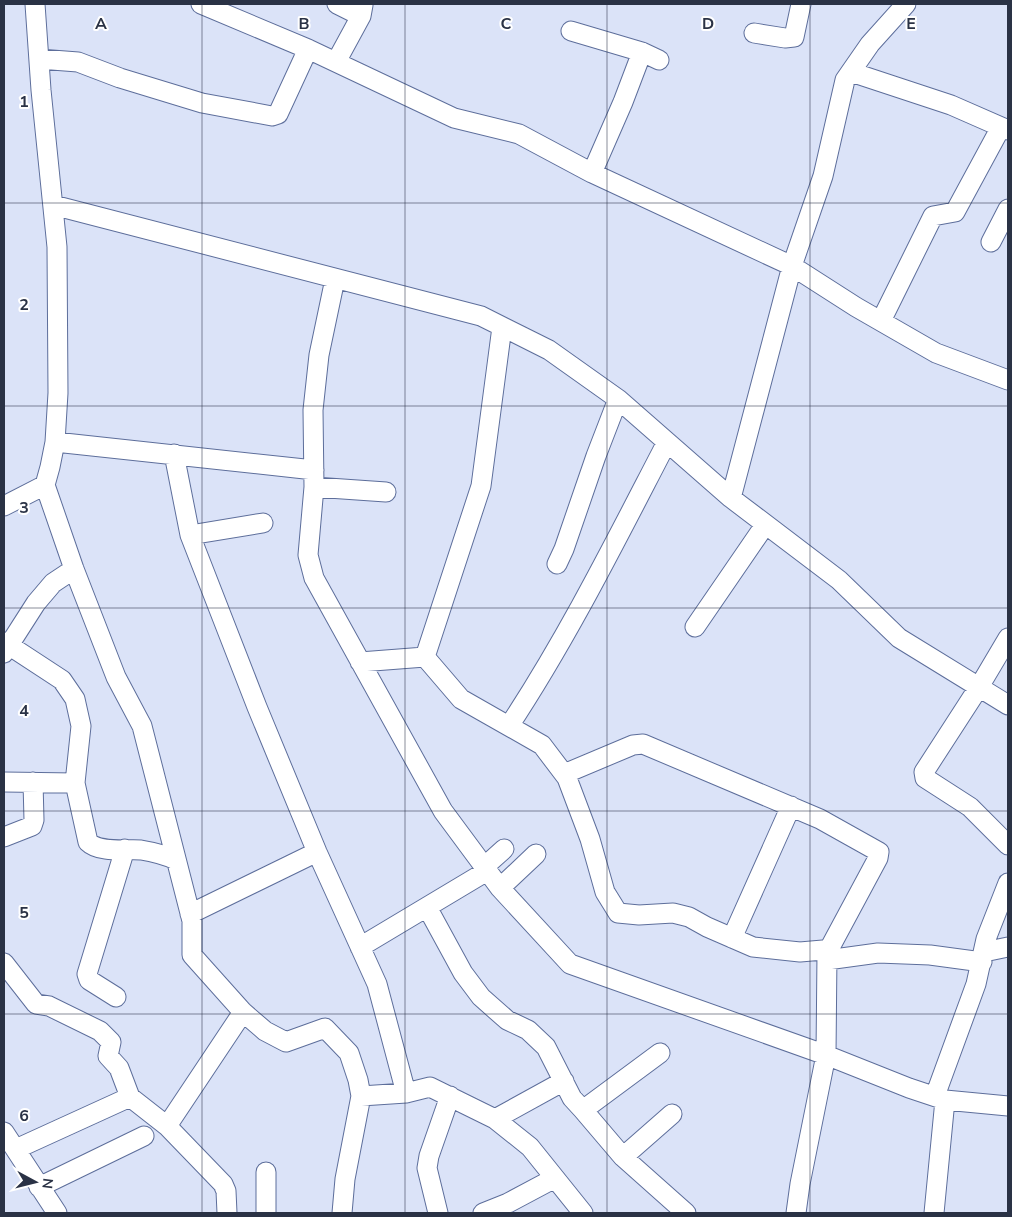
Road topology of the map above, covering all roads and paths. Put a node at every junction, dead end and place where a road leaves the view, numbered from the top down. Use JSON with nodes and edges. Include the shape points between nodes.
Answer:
{"nodes":[{"id":1,"x":35,"y":4,"type":"edge"},
{"id":2,"x":201,"y":4,"type":"edge"},
{"id":3,"x":337,"y":4,"type":"edge"},
{"id":4,"x":801,"y":4,"type":"edge"},
{"id":5,"x":906,"y":4,"type":"edge"},
{"id":6,"x":362,"y":10,"type":"edge"},
{"id":7,"x":571,"y":31,"type":"dead end"},
{"id":8,"x":754,"y":33,"type":"dead end"},
{"id":9,"x":308,"y":49,"type":"junction"},
{"id":10,"x":642,"y":52,"type":"junction"},
{"id":11,"x":39,"y":59,"type":"junction"},
{"id":12,"x":659,"y":60,"type":"dead end"},
{"id":13,"x":336,"y":62,"type":"junction"},
{"id":14,"x":851,"y":72,"type":"junction"},
{"id":15,"x":1005,"y":128,"type":"edge"},
{"id":16,"x":592,"y":173,"type":"junction"},
{"id":17,"x":53,"y":205,"type":"junction"},
{"id":18,"x":1008,"y":209,"type":"edge"},
{"id":19,"x":991,"y":242,"type":"dead end"},
{"id":20,"x":792,"y":266,"type":"junction"},
{"id":21,"x":335,"y":279,"type":"junction"},
{"id":22,"x":881,"y":321,"type":"junction"},
{"id":23,"x":502,"y":327,"type":"junction"},
{"id":24,"x":1008,"y":380,"type":"edge"},
{"id":25,"x":618,"y":399,"type":"junction"},
{"id":26,"x":55,"y":442,"type":"junction"},
{"id":27,"x":667,"y":442,"type":"junction"},
{"id":28,"x":174,"y":454,"type":"junction"},
{"id":29,"x":314,"y":478,"type":"junction"},
{"id":30,"x":45,"y":484,"type":"junction"},
{"id":31,"x":386,"y":492,"type":"dead end"},
{"id":32,"x":731,"y":498,"type":"junction"},
{"id":33,"x":4,"y":506,"type":"edge"},
{"id":34,"x":263,"y":522,"type":"dead end"},
{"id":35,"x":765,"y":524,"type":"junction"},
{"id":36,"x":190,"y":535,"type":"junction"},
{"id":37,"x":556,"y":564,"type":"dead end"},
{"id":38,"x":74,"y":569,"type":"junction"},
{"id":39,"x":695,"y":627,"type":"dead end"},
{"id":40,"x":1008,"y":638,"type":"edge"},
{"id":41,"x":5,"y":647,"type":"edge"},
{"id":42,"x":425,"y":657,"type":"junction"},
{"id":43,"x":360,"y":662,"type":"junction"},
{"id":44,"x":979,"y":687,"type":"junction"},
{"id":45,"x":1008,"y":705,"type":"edge"},
{"id":46,"x":509,"y":726,"type":"junction"},
{"id":47,"x":564,"y":774,"type":"junction"},
{"id":48,"x":4,"y":782,"type":"edge"},
{"id":49,"x":33,"y":782,"type":"junction"},
{"id":50,"x":75,"y":783,"type":"junction"},
{"id":51,"x":791,"y":806,"type":"junction"},
{"id":52,"x":4,"y":837,"type":"edge"},
{"id":53,"x":1008,"y":845,"type":"edge"},
{"id":54,"x":124,"y":849,"type":"junction"},
{"id":55,"x":504,"y":849,"type":"dead end"},
{"id":56,"x":317,"y":852,"type":"junction"},
{"id":57,"x":536,"y":854,"type":"dead end"},
{"id":58,"x":176,"y":860,"type":"junction"},
{"id":59,"x":486,"y":869,"type":"junction"},
{"id":60,"x":1008,"y":883,"type":"edge"},
{"id":61,"x":500,"y":888,"type":"junction"},
{"id":62,"x":427,"y":907,"type":"junction"},
{"id":63,"x":190,"y":914,"type":"junction"},
{"id":64,"x":732,"y":938,"type":"junction"},
{"id":65,"x":1008,"y":946,"type":"edge"},
{"id":66,"x":360,"y":947,"type":"junction"},
{"id":67,"x":827,"y":956,"type":"junction"},
{"id":68,"x":983,"y":957,"type":"junction"},
{"id":69,"x":7,"y":973,"type":"edge"},
{"id":70,"x":116,"y":997,"type":"dead end"},
{"id":71,"x":243,"y":1012,"type":"junction"},
{"id":72,"x":660,"y":1053,"type":"dead end"},
{"id":73,"x":826,"y":1055,"type":"junction"},
{"id":74,"x":564,"y":1081,"type":"junction"},
{"id":75,"x":406,"y":1093,"type":"junction"},
{"id":76,"x":130,"y":1096,"type":"junction"},
{"id":77,"x":361,"y":1096,"type":"junction"},
{"id":78,"x":450,"y":1096,"type":"junction"},
{"id":79,"x":940,"y":1098,"type":"junction"},
{"id":80,"x":1008,"y":1106,"type":"edge"},
{"id":81,"x":583,"y":1110,"type":"junction"},
{"id":82,"x":672,"y":1114,"type":"dead end"},
{"id":83,"x":495,"y":1119,"type":"junction"},
{"id":84,"x":167,"y":1126,"type":"junction"},
{"id":85,"x":4,"y":1132,"type":"edge"},
{"id":86,"x":144,"y":1136,"type":"dead end"},
{"id":87,"x":16,"y":1150,"type":"junction"},
{"id":88,"x":623,"y":1157,"type":"junction"},
{"id":89,"x":266,"y":1172,"type":"dead end"},
{"id":90,"x":555,"y":1178,"type":"junction"},
{"id":91,"x":39,"y":1187,"type":"junction"},
{"id":92,"x":57,"y":1213,"type":"edge"},
{"id":93,"x":227,"y":1213,"type":"edge"},
{"id":94,"x":266,"y":1213,"type":"edge"},
{"id":95,"x":342,"y":1213,"type":"edge"},
{"id":96,"x":438,"y":1213,"type":"edge"},
{"id":97,"x":484,"y":1213,"type":"edge"},
{"id":98,"x":583,"y":1213,"type":"edge"},
{"id":99,"x":686,"y":1213,"type":"edge"},
{"id":100,"x":796,"y":1213,"type":"edge"},
{"id":101,"x":934,"y":1213,"type":"edge"}],
"edges":[{"from":1,"to":11,"type":"street"},
{"from":2,"to":9,"type":"street"},
{"from":3,"to":6,"type":"street"},
{"from":4,"to":8,"type":"street","via":[[794,38]]},
{"from":5,"to":14,"type":"street","via":[[870,44]]},
{"from":6,"to":13,"type":"street"},
{"from":7,"to":10,"type":"street"},
{"from":9,"to":11,"type":"street","via":[[278,114],[272,116],[202,103],[78,62]]},
{"from":9,"to":13,"type":"street"},
{"from":10,"to":12,"type":"street"},
{"from":10,"to":16,"type":"street"},
{"from":11,"to":17,"type":"street"},
{"from":13,"to":16,"type":"street","via":[[454,118],[519,134]]},
{"from":14,"to":15,"type":"street","via":[[951,105]]},
{"from":14,"to":20,"type":"street","via":[[845,80],[823,176]]},
{"from":15,"to":22,"type":"street","via":[[955,212],[933,216]]},
{"from":16,"to":20,"type":"street"},
{"from":17,"to":21,"type":"street"},
{"from":17,"to":26,"type":"street","via":[[57,248]]},
{"from":18,"to":19,"type":"street"},
{"from":20,"to":22,"type":"street"},
{"from":20,"to":32,"type":"street"},
{"from":21,"to":23,"type":"street","via":[[480,316]]},
{"from":21,"to":29,"type":"street","via":[[319,355],[313,410]]},
{"from":22,"to":24,"type":"street","via":[[936,353]]},
{"from":23,"to":25,"type":"street","via":[[549,350]]},
{"from":23,"to":42,"type":"street","via":[[481,486]]},
{"from":25,"to":27,"type":"street"},
{"from":25,"to":37,"type":"street"},
{"from":26,"to":28,"type":"street"},
{"from":26,"to":30,"type":"street"},
{"from":27,"to":32,"type":"street"},
{"from":27,"to":46,"type":"street","via":[[575,617]]},
{"from":28,"to":29,"type":"street"},
{"from":28,"to":36,"type":"street"},
{"from":29,"to":31,"type":"street"},
{"from":29,"to":43,"type":"street","via":[[308,555],[314,578]]},
{"from":30,"to":33,"type":"street"},
{"from":30,"to":38,"type":"street"},
{"from":32,"to":35,"type":"street"},
{"from":34,"to":36,"type":"street"},
{"from":35,"to":39,"type":"street"},
{"from":35,"to":44,"type":"street","via":[[839,580],[899,638]]},
{"from":36,"to":56,"type":"street"},
{"from":38,"to":41,"type":"street","via":[[53,583]]},
{"from":38,"to":58,"type":"street","via":[[116,677],[142,726]]},
{"from":40,"to":44,"type":"street"},
{"from":41,"to":50,"type":"street","via":[[62,680],[75,699],[81,726]]},
{"from":42,"to":43,"type":"street"},
{"from":42,"to":46,"type":"street","via":[[461,699]]},
{"from":43,"to":59,"type":"street","via":[[443,811]]},
{"from":44,"to":45,"type":"street"},
{"from":44,"to":53,"type":"street","via":[[924,772],[925,778],[970,807]]},
{"from":46,"to":47,"type":"street","via":[[542,744]]},
{"from":47,"to":51,"type":"street","via":[[633,745],[643,744]]},
{"from":47,"to":64,"type":"street","via":[[590,839],[605,892],[618,913],[689,916]]},
{"from":48,"to":49,"type":"street"},
{"from":49,"to":50,"type":"street"},
{"from":49,"to":52,"type":"street","via":[[32,826]]},
{"from":50,"to":54,"type":"street","via":[[88,842],[100,848]]},
{"from":51,"to":64,"type":"street"},
{"from":51,"to":67,"type":"street","via":[[820,818],[879,852]]},
{"from":54,"to":58,"type":"street"},
{"from":54,"to":70,"type":"street","via":[[87,974],[89,980]]},
{"from":55,"to":59,"type":"street"},
{"from":56,"to":63,"type":"street"},
{"from":56,"to":66,"type":"street"},
{"from":57,"to":61,"type":"street"},
{"from":58,"to":63,"type":"street"},
{"from":59,"to":61,"type":"street"},
{"from":59,"to":62,"type":"street"},
{"from":60,"to":68,"type":"street","via":[[986,939]]},
{"from":61,"to":73,"type":"street","via":[[570,964]]},
{"from":62,"to":66,"type":"street"},
{"from":62,"to":74,"type":"street","via":[[463,973],[481,997],[546,1047]]},
{"from":63,"to":71,"type":"street","via":[[192,955]]},
{"from":64,"to":67,"type":"street","via":[[753,947],[800,952],[823,950]]},
{"from":65,"to":68,"type":"street"},
{"from":66,"to":75,"type":"street","via":[[377,984]]},
{"from":67,"to":68,"type":"street","via":[[878,953]]},
{"from":67,"to":73,"type":"street"},
{"from":68,"to":79,"type":"street"},
{"from":69,"to":76,"type":"street","via":[[37,1005],[49,1006],[100,1031],[111,1042],[108,1056],[119,1068]]},
{"from":71,"to":77,"type":"street","via":[[265,1031],[286,1042],[325,1028],[349,1053]]},
{"from":71,"to":84,"type":"street"},
{"from":72,"to":81,"type":"street"},
{"from":73,"to":79,"type":"street"},
{"from":73,"to":100,"type":"street"},
{"from":74,"to":81,"type":"street","via":[[572,1098]]},
{"from":74,"to":83,"type":"street"},
{"from":75,"to":77,"type":"street"},
{"from":75,"to":78,"type":"street","via":[[430,1087]]},
{"from":76,"to":84,"type":"street"},
{"from":76,"to":87,"type":"street"},
{"from":77,"to":95,"type":"street"},
{"from":78,"to":83,"type":"street"},
{"from":78,"to":96,"type":"street","via":[[428,1156],[427,1168]]},
{"from":79,"to":80,"type":"street"},
{"from":79,"to":101,"type":"street"},
{"from":81,"to":88,"type":"street"},
{"from":82,"to":88,"type":"street"},
{"from":83,"to":90,"type":"street","via":[[530,1147]]},
{"from":84,"to":93,"type":"street","via":[[223,1184]]},
{"from":85,"to":87,"type":"street"},
{"from":86,"to":91,"type":"street"},
{"from":87,"to":91,"type":"street"},
{"from":88,"to":99,"type":"street"},
{"from":89,"to":94,"type":"street"},
{"from":90,"to":97,"type":"street"},
{"from":90,"to":98,"type":"street"},
{"from":91,"to":92,"type":"street"}]}
